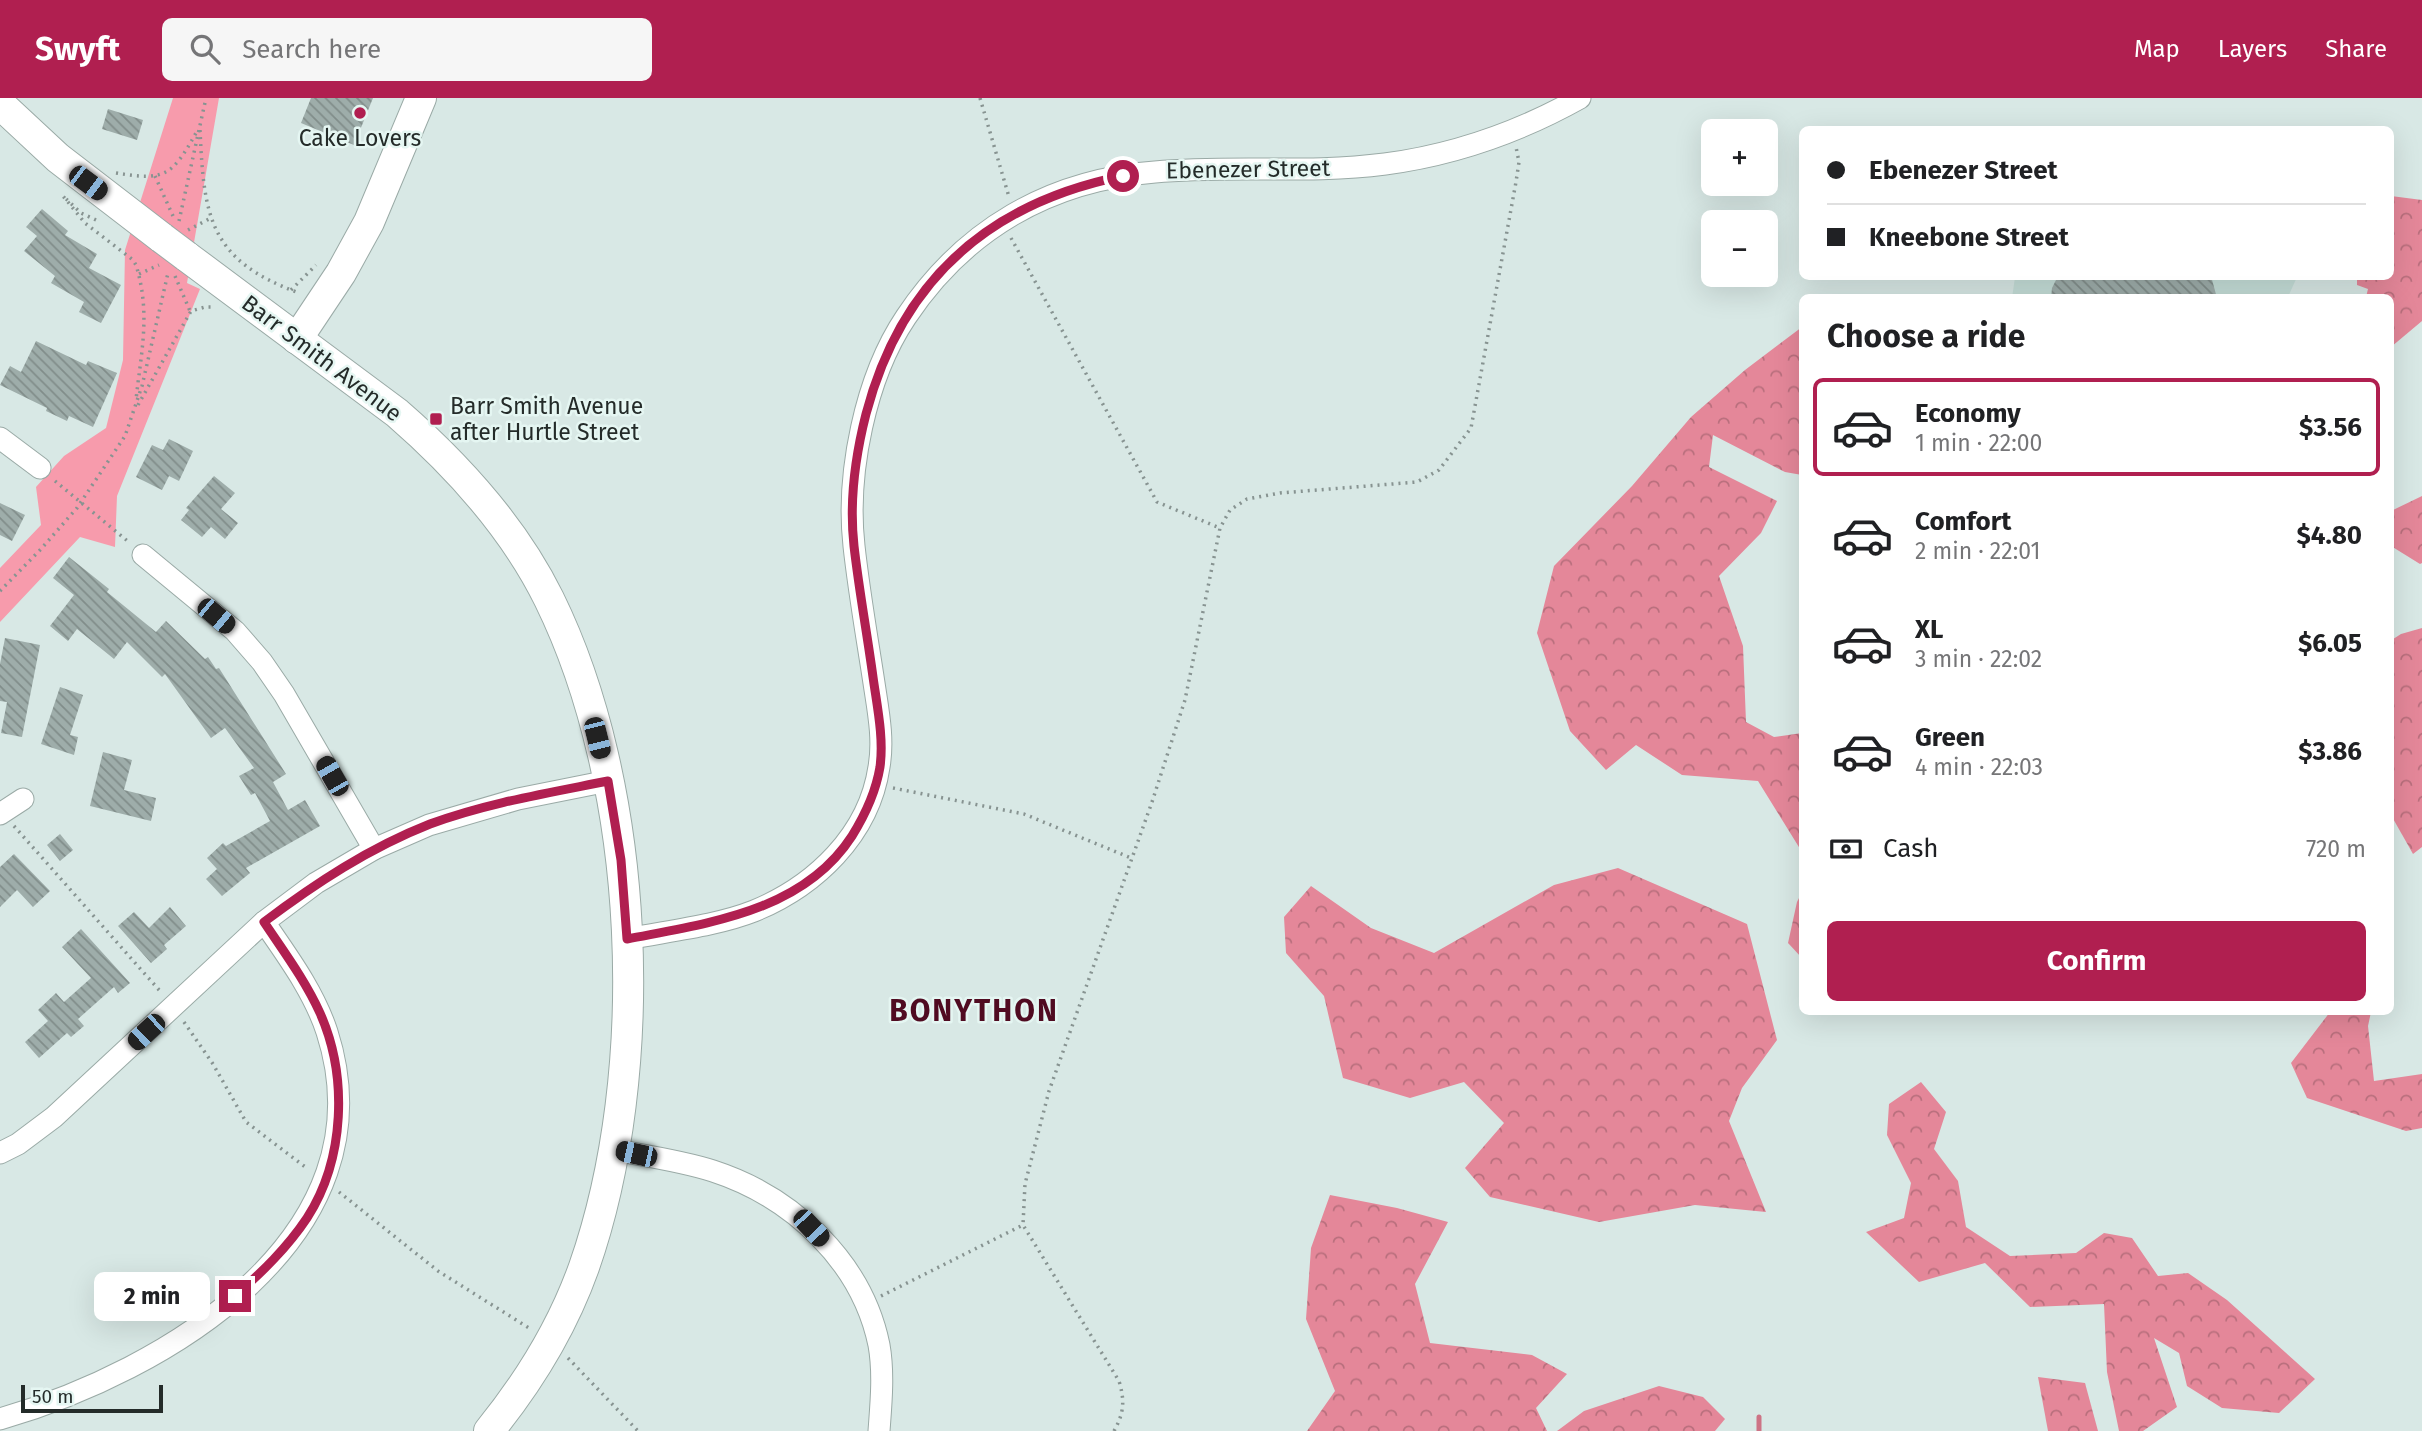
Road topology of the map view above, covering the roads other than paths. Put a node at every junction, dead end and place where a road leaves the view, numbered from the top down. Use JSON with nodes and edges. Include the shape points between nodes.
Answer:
{"nodes":[{"id":1,"x":421,"y":98,"type":"edge"},
{"id":2,"x":1580,"y":98,"type":"edge"},
{"id":3,"x":0,"y":104,"type":"edge"},
{"id":4,"x":297,"y":339,"type":"junction"},
{"id":5,"x":0,"y":438,"type":"edge"},
{"id":6,"x":40,"y":468,"type":"road end"},
{"id":7,"x":144,"y":555,"type":"road end"},
{"id":8,"x":608,"y":781,"type":"junction"},
{"id":9,"x":23,"y":799,"type":"dead end"},
{"id":10,"x":4,"y":818,"type":"edge"},
{"id":11,"x":374,"y":849,"type":"junction"},
{"id":12,"x":264,"y":922,"type":"junction"},
{"id":13,"x":627,"y":939,"type":"junction"},
{"id":14,"x":614,"y":1150,"type":"junction"},
{"id":15,"x":0,"y":1153,"type":"edge"},
{"id":16,"x":0,"y":1419,"type":"edge"},
{"id":17,"x":489,"y":1431,"type":"edge"},
{"id":18,"x":879,"y":1431,"type":"edge"}],
"edges":[{"from":1,"to":4,"type":"street","via":[[369,222]]},
{"from":2,"to":13,"type":"street","name":"Ebenezer Street","via":[[1511,131],[1417,158],[1311,170],[1157,171],[1059,192],[1006,211],[933,280],[904,320],[872,391],[857,447],[854,542],[881,729],[880,767],[869,804],[851,838],[825,867],[793,892],[734,918]]},
{"from":3,"to":4,"type":"street","name":"Barr Smith Avenue","via":[[58,159]]},
{"from":4,"to":8,"type":"street","name":"Barr Smith Avenue","via":[[424,436],[472,486],[513,539],[561,625],[587,695]]},
{"from":5,"to":6,"type":"street"},
{"from":7,"to":11,"type":"street","via":[[235,631],[262,662]]},
{"from":8,"to":11,"type":"street","via":[[457,815]]},
{"from":8,"to":13,"type":"street","name":"Barr Smith Avenue"},
{"from":9,"to":10,"type":"street"},
{"from":11,"to":12,"type":"street","via":[[316,883]]},
{"from":12,"to":15,"type":"street","via":[[54,1117]]},
{"from":12,"to":16,"type":"street","via":[[320,1013],[337,1076],[336,1139],[307,1217],[282,1252],[193,1331],[107,1381]]},
{"from":13,"to":14,"type":"street","name":"Barr Smith Avenue","via":[[627,1045]]},
{"from":14,"to":17,"type":"street","name":"Barr Smith Avenue","via":[[604,1203],[583,1269],[550,1341]]},
{"from":14,"to":18,"type":"street","via":[[730,1177],[781,1205],[836,1254],[857,1284],[880,1348]]}]}
